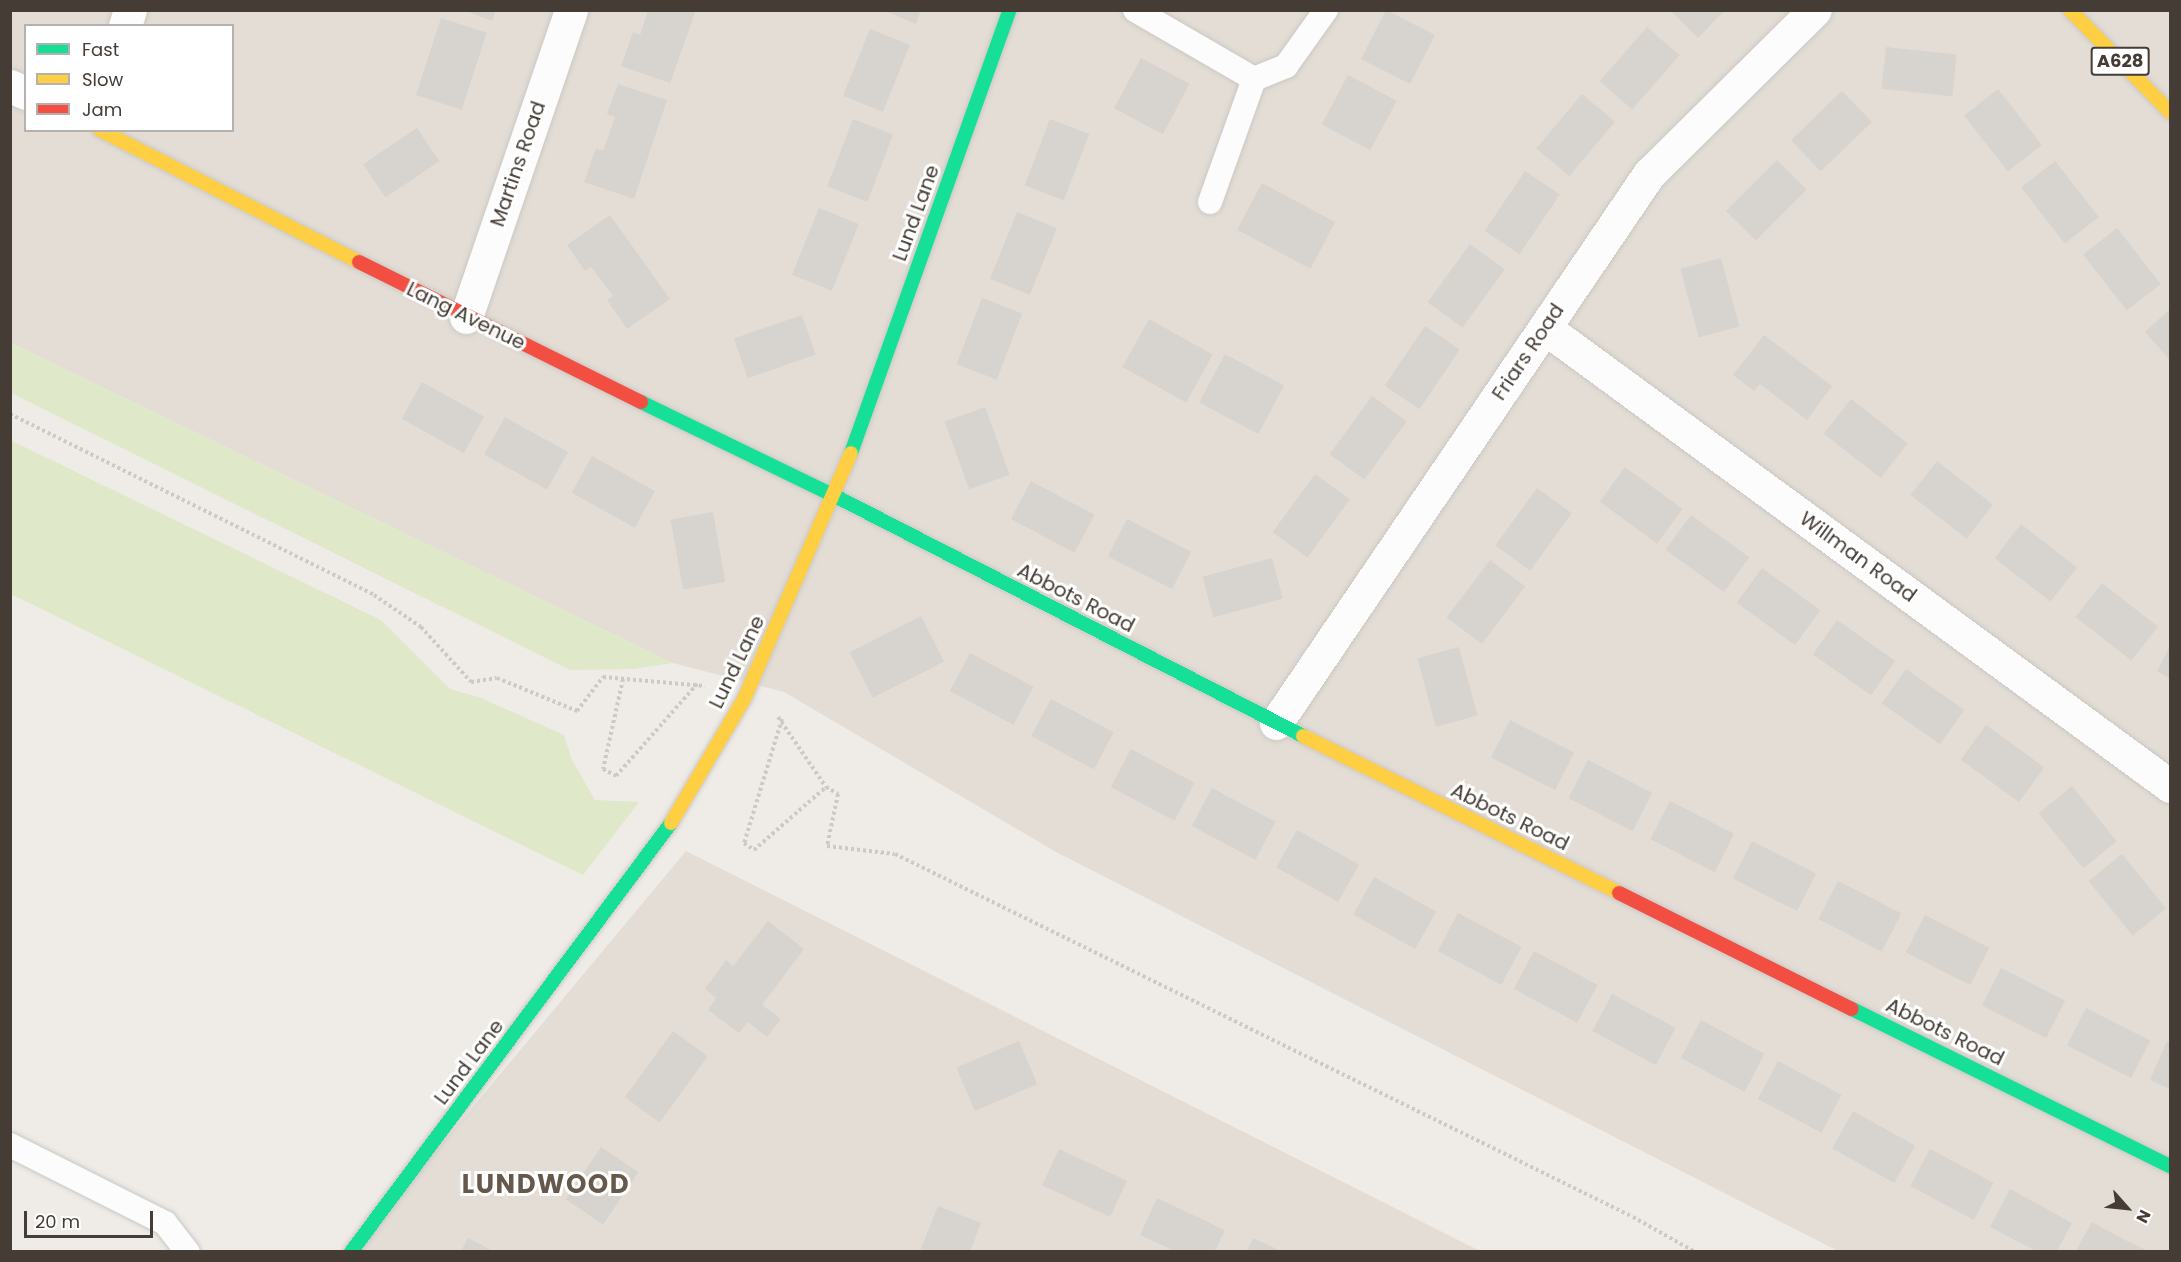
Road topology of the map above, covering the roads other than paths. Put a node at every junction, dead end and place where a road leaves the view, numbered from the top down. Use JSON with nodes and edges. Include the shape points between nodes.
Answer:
{"nodes":[{"id":1,"x":571,"y":10,"type":"edge"},
{"id":2,"x":1010,"y":10,"type":"edge"},
{"id":3,"x":1135,"y":10,"type":"edge"},
{"id":4,"x":1326,"y":10,"type":"edge"},
{"id":5,"x":1815,"y":10,"type":"edge"},
{"id":6,"x":2070,"y":10,"type":"edge"},
{"id":7,"x":1254,"y":79,"type":"junction"},
{"id":8,"x":10,"y":86,"type":"edge"},
{"id":9,"x":24,"y":92,"type":"edge"},
{"id":10,"x":2170,"y":112,"type":"edge"},
{"id":11,"x":104,"y":132,"type":"edge"},
{"id":12,"x":1210,"y":202,"type":"dead end"},
{"id":13,"x":466,"y":317,"type":"junction"},
{"id":14,"x":1545,"y":328,"type":"junction"},
{"id":15,"x":835,"y":496,"type":"junction"},
{"id":16,"x":1276,"y":723,"type":"junction"},
{"id":17,"x":2170,"y":786,"type":"edge"},
{"id":18,"x":10,"y":1145,"type":"edge"},
{"id":19,"x":2170,"y":1166,"type":"edge"},
{"id":20,"x":188,"y":1251,"type":"edge"},
{"id":21,"x":351,"y":1251,"type":"edge"}],
"edges":[{"from":1,"to":13,"type":"street","name":"Martins Road"},
{"from":2,"to":15,"type":"main road","name":"Lund Lane"},
{"from":3,"to":7,"type":"lane"},
{"from":4,"to":7,"type":"lane","via":[[1286,66]]},
{"from":5,"to":14,"type":"street","name":"Friars Road","via":[[1649,174]]},
{"from":6,"to":10,"type":"main road","number":"A628"},
{"from":7,"to":12,"type":"lane"},
{"from":8,"to":9,"type":"street"},
{"from":11,"to":13,"type":"main road","name":"Lang Avenue"},
{"from":13,"to":15,"type":"main road","name":"Lang Avenue"},
{"from":14,"to":16,"type":"street","name":"Friars Road"},
{"from":14,"to":17,"type":"street","name":"Willman Road"},
{"from":15,"to":16,"type":"main road","name":"Abbots Road"},
{"from":15,"to":21,"type":"main road","name":"Lund Lane","via":[[744,699],[662,838]]},
{"from":16,"to":19,"type":"main road","name":"Abbots Road"},
{"from":18,"to":20,"type":"lane","via":[[165,1222]]}]}
